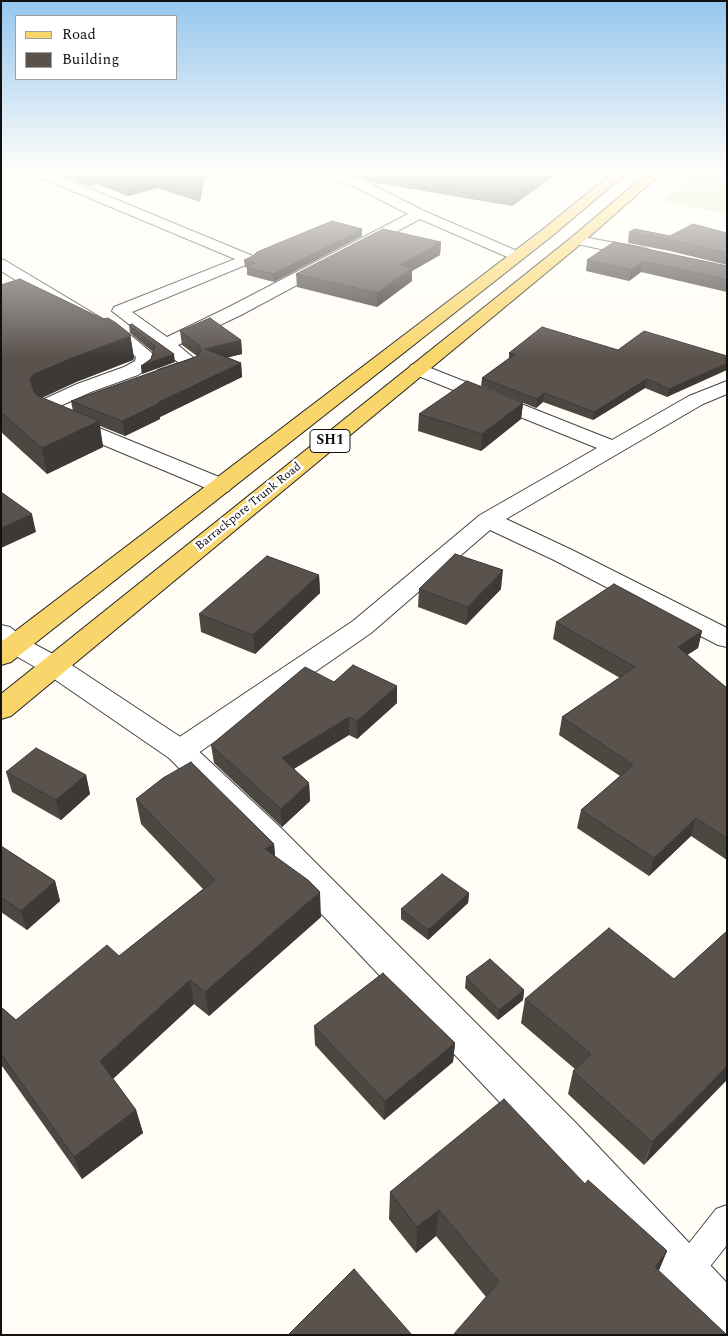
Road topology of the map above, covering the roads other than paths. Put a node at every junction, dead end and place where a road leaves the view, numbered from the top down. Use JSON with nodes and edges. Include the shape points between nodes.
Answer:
{"nodes":[{"id":1,"x":186,"y":233,"type":"edge"},
{"id":2,"x":382,"y":233,"type":"edge"},
{"id":3,"x":464,"y":233,"type":"edge"},
{"id":4,"x":545,"y":233,"type":"edge"},
{"id":5,"x":585,"y":233,"type":"edge"},
{"id":6,"x":577,"y":240,"type":"junction"},
{"id":7,"x":516,"y":256,"type":"junction"},
{"id":8,"x":661,"y":256,"type":"edge"},
{"id":9,"x":1,"y":264,"type":"edge"},
{"id":10,"x":166,"y":344,"type":"junction"},
{"id":11,"x":418,"y":369,"type":"junction"},
{"id":12,"x":724,"y":391,"type":"edge"},
{"id":13,"x":51,"y":416,"type":"junction"},
{"id":14,"x":614,"y":448,"type":"junction"},
{"id":15,"x":221,"y":486,"type":"junction"},
{"id":16,"x":488,"y":520,"type":"junction"},
{"id":17,"x":727,"y":640,"type":"edge"},
{"id":18,"x":6,"y":645,"type":"edge"},
{"id":19,"x":54,"y":666,"type":"junction"},
{"id":20,"x":1,"y":709,"type":"edge"},
{"id":21,"x":180,"y":751,"type":"junction"},
{"id":22,"x":727,"y":1220,"type":"edge"},
{"id":23,"x":686,"y":1272,"type":"junction"},
{"id":24,"x":727,"y":1317,"type":"edge"}],
"edges":[{"from":1,"to":10,"type":"street","via":[[248,259],[120,310]]},
{"from":2,"to":10,"type":"street"},
{"from":3,"to":7,"type":"street"},
{"from":4,"to":7,"type":"main road","number":"SH1"},
{"from":5,"to":6,"type":"main road","name":"Barrackpore Trunk Road","number":"SH1"},
{"from":6,"to":8,"type":"street"},
{"from":6,"to":11,"type":"main road","name":"Barrackpore Trunk Road","number":"SH1"},
{"from":7,"to":15,"type":"main road","number":"SH1"},
{"from":9,"to":13,"type":"street","via":[[128,341],[145,355],[144,363],[131,371],[47,405]]},
{"from":10,"to":13,"type":"street","via":[[192,364]]},
{"from":11,"to":14,"type":"street"},
{"from":11,"to":19,"type":"main road","name":"Barrackpore Trunk Road","number":"SH1"},
{"from":12,"to":14,"type":"street","via":[[696,400]]},
{"from":13,"to":15,"type":"street"},
{"from":14,"to":16,"type":"street"},
{"from":15,"to":18,"type":"main road","number":"SH1"},
{"from":16,"to":17,"type":"street"},
{"from":16,"to":21,"type":"street","via":[[362,627]]},
{"from":18,"to":19,"type":"street"},
{"from":19,"to":20,"type":"main road","name":"Barrackpore Trunk Road","number":"SH1"},
{"from":19,"to":21,"type":"street"},
{"from":21,"to":23,"type":"street","via":[[269,837],[562,1137]]},
{"from":22,"to":23,"type":"lane"},
{"from":23,"to":24,"type":"street"}]}
